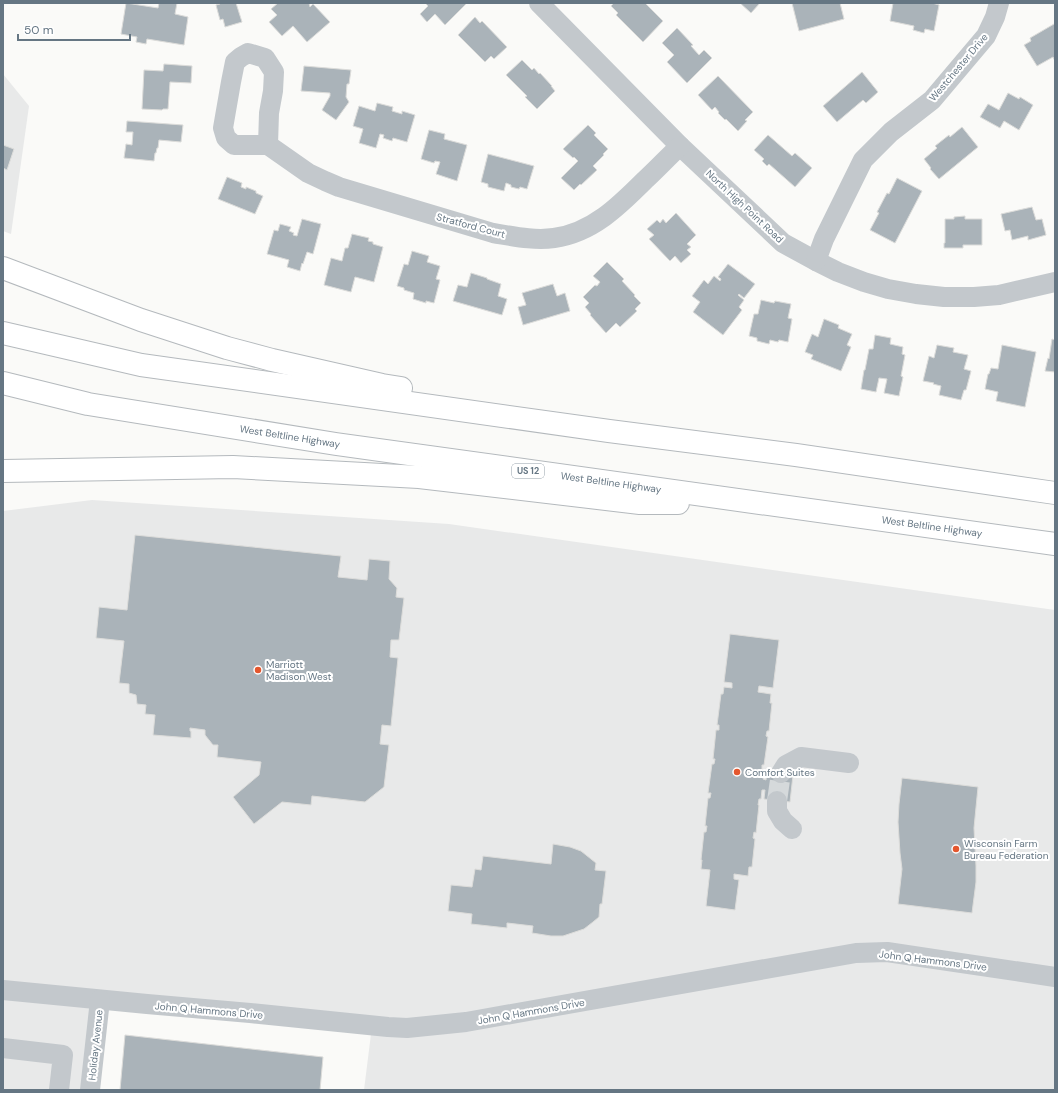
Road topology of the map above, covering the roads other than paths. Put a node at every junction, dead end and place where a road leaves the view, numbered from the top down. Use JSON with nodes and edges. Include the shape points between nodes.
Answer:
{"nodes":[{"id":1,"x":539,"y":3,"type":"edge"},
{"id":2,"x":999,"y":3,"type":"edge"},
{"id":3,"x":268,"y":144,"type":"dead end"},
{"id":4,"x":680,"y":146,"type":"junction"},
{"id":5,"x":816,"y":262,"type":"junction"},
{"id":6,"x":3,"y":268,"type":"edge"},
{"id":7,"x":1055,"y":282,"type":"edge"},
{"id":8,"x":3,"y":333,"type":"edge"},
{"id":9,"x":3,"y":383,"type":"edge"},
{"id":10,"x":566,"y":425,"type":"junction"},
{"id":11,"x":3,"y":471,"type":"edge"},
{"id":12,"x":1055,"y":493,"type":"edge"},
{"id":13,"x":754,"y":502,"type":"junction"},
{"id":14,"x":1055,"y":544,"type":"edge"},
{"id":15,"x":849,"y":763,"type":"dead end"},
{"id":16,"x":781,"y":773,"type":"tunnel mouth"},
{"id":17,"x":777,"y":800,"type":"tunnel mouth"},
{"id":18,"x":792,"y":829,"type":"dead end"},
{"id":19,"x":1055,"y":976,"type":"edge"},
{"id":20,"x":3,"y":990,"type":"edge"},
{"id":21,"x":100,"y":1000,"type":"junction"},
{"id":22,"x":3,"y":1048,"type":"edge"},
{"id":23,"x":59,"y":1090,"type":"edge"},
{"id":24,"x":90,"y":1090,"type":"edge"}],
"edges":[{"from":1,"to":4,"type":"street","name":"North High Point Road"},
{"from":2,"to":5,"type":"street","name":"Westchester Drive","via":[[986,36],[932,100],[892,132],[864,160],[824,239]]},
{"from":3,"to":4,"type":"street","name":"Stratford Court","via":[[308,173],[339,187],[493,233],[533,238],[553,238],[572,234],[601,220]]},
{"from":4,"to":5,"type":"street","name":"North High Point Road","via":[[783,243]]},
{"from":5,"to":7,"type":"street","name":"North High Point Road","via":[[870,284],[944,297],[999,295]]},
{"from":6,"to":10,"type":"highway","via":[[133,318],[227,348],[382,385],[530,411]]},
{"from":8,"to":10,"type":"highway","via":[[141,365]]},
{"from":9,"to":13,"type":"highway","name":"West Beltline Highway","number":"US 12","via":[[88,404],[305,439]]},
{"from":10,"to":12,"type":"highway"},
{"from":11,"to":13,"type":"highway","via":[[234,466],[419,477],[640,503]]},
{"from":13,"to":14,"type":"highway","name":"West Beltline Highway","number":"US 12"},
{"from":15,"to":16,"type":"street","via":[[801,757],[786,765]]},
{"from":17,"to":18,"type":"street","via":[[776,811]]},
{"from":19,"to":21,"type":"street","name":"John Q Hammons Drive","via":[[887,952],[856,954],[473,1021],[407,1028]]},
{"from":20,"to":21,"type":"street","name":"John Q Hammons Drive"},
{"from":21,"to":24,"type":"street","name":"Holiday Avenue"},
{"from":22,"to":23,"type":"street","via":[[63,1055]]}]}
